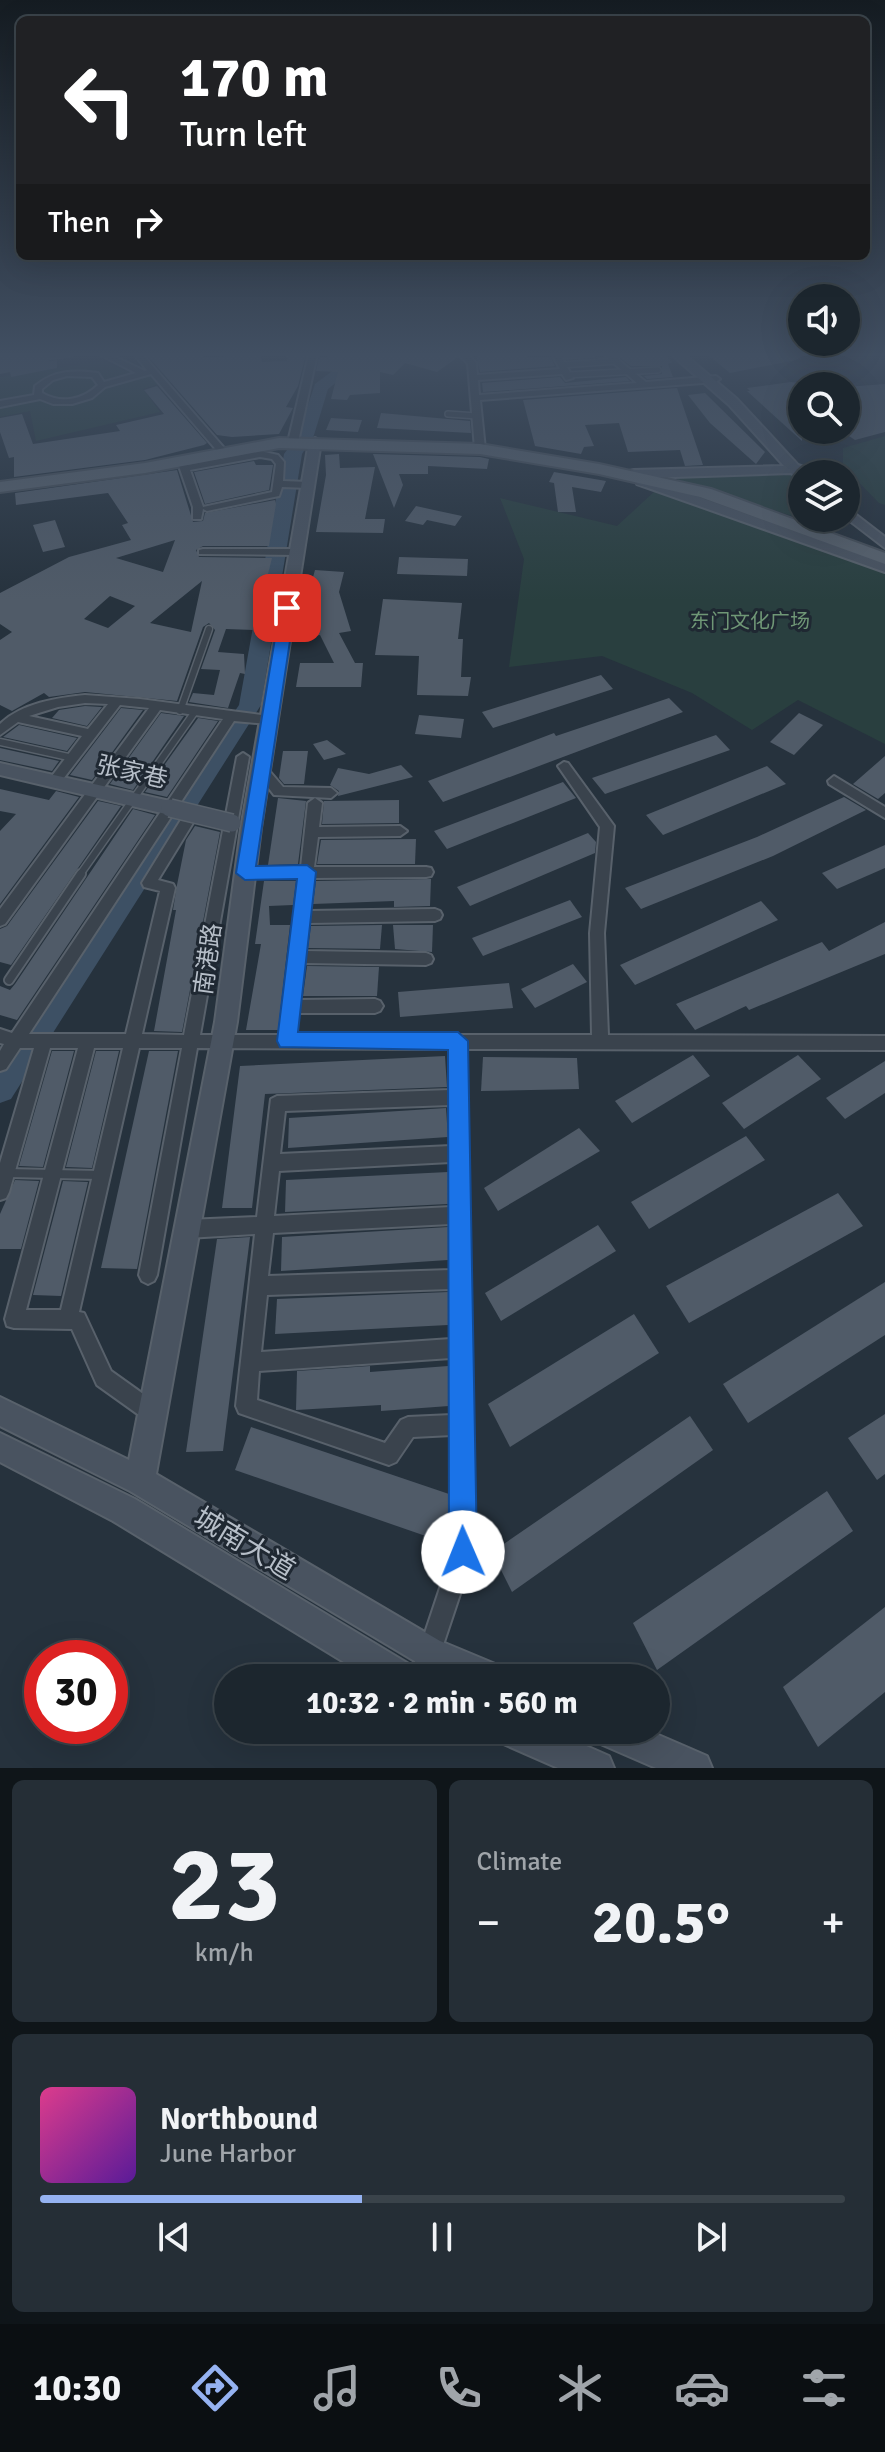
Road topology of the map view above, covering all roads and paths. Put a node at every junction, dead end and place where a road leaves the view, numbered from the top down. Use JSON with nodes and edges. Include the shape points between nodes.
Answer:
{"nodes":[{"id":1,"x":209,"y":437,"type":"edge"},
{"id":2,"x":296,"y":437,"type":"edge"},
{"id":3,"x":479,"y":437,"type":"edge"},
{"id":4,"x":768,"y":437,"type":"edge"},
{"id":5,"x":294,"y":444,"type":"junction"},
{"id":6,"x":480,"y":449,"type":"junction"},
{"id":7,"x":222,"y":451,"type":"junction"},
{"id":8,"x":790,"y":460,"type":"edge"},
{"id":9,"x":184,"y":464,"type":"junction"},
{"id":10,"x":788,"y":472,"type":"edge"},
{"id":11,"x":623,"y":474,"type":"junction"},
{"id":12,"x":1,"y":483,"type":"edge"},
{"id":13,"x":278,"y":484,"type":"junction"},
{"id":14,"x":307,"y":485,"type":"junction"},
{"id":15,"x":207,"y":508,"type":"dead end"},
{"id":16,"x":197,"y":517,"type":"dead end"},
{"id":17,"x":860,"y":524,"type":"edge"},
{"id":18,"x":860,"y":529,"type":"edge"},
{"id":19,"x":885,"y":546,"type":"edge"},
{"id":20,"x":203,"y":552,"type":"dead end"},
{"id":21,"x":296,"y":552,"type":"junction"},
{"id":22,"x":885,"y":559,"type":"edge"},
{"id":23,"x":885,"y":568,"type":"edge"},
{"id":24,"x":209,"y":629,"type":"dead end"},
{"id":25,"x":116,"y":702,"type":"junction"},
{"id":26,"x":155,"y":708,"type":"junction"},
{"id":27,"x":180,"y":711,"type":"junction"},
{"id":28,"x":194,"y":713,"type":"junction"},
{"id":29,"x":14,"y":717,"type":"junction"},
{"id":30,"x":230,"y":718,"type":"junction"},
{"id":31,"x":268,"y":720,"type":"junction"},
{"id":32,"x":0,"y":731,"type":"edge"},
{"id":33,"x":91,"y":734,"type":"junction"},
{"id":34,"x":0,"y":742,"type":"edge"},
{"id":35,"x":243,"y":757,"type":"dead end"},
{"id":36,"x":73,"y":758,"type":"junction"},
{"id":37,"x":564,"y":766,"type":"dead end"},
{"id":38,"x":0,"y":769,"type":"edge"},
{"id":39,"x":261,"y":770,"type":"junction"},
{"id":40,"x":55,"y":780,"type":"junction"},
{"id":41,"x":834,"y":781,"type":"dead end"},
{"id":42,"x":97,"y":791,"type":"junction"},
{"id":43,"x":331,"y":793,"type":"dead end"},
{"id":44,"x":131,"y":799,"type":"junction"},
{"id":45,"x":315,"y":803,"type":"dead end"},
{"id":46,"x":170,"y":808,"type":"junction"},
{"id":47,"x":192,"y":813,"type":"junction"},
{"id":48,"x":885,"y":813,"type":"edge"},
{"id":49,"x":241,"y":825,"type":"junction"},
{"id":50,"x":400,"y":831,"type":"dead end"},
{"id":51,"x":311,"y":832,"type":"junction"},
{"id":52,"x":307,"y":872,"type":"junction"},
{"id":53,"x":426,"y":872,"type":"dead end"},
{"id":54,"x":245,"y":873,"type":"junction"},
{"id":55,"x":435,"y":915,"type":"dead end"},
{"id":56,"x":301,"y":917,"type":"junction"},
{"id":57,"x":0,"y":920,"type":"edge"},
{"id":58,"x":297,"y":957,"type":"junction"},
{"id":59,"x":426,"y":959,"type":"dead end"},
{"id":60,"x":9,"y":980,"type":"dead end"},
{"id":61,"x":375,"y":1006,"type":"dead end"},
{"id":62,"x":291,"y":1007,"type":"junction"},
{"id":63,"x":0,"y":1036,"type":"edge"},
{"id":64,"x":191,"y":1040,"type":"junction"},
{"id":65,"x":222,"y":1040,"type":"junction"},
{"id":66,"x":17,"y":1041,"type":"junction"},
{"id":67,"x":44,"y":1041,"type":"junction"},
{"id":68,"x":88,"y":1041,"type":"junction"},
{"id":69,"x":133,"y":1041,"type":"junction"},
{"id":70,"x":287,"y":1041,"type":"junction"},
{"id":71,"x":458,"y":1041,"type":"junction"},
{"id":72,"x":600,"y":1042,"type":"junction"},
{"id":73,"x":885,"y":1043,"type":"edge"},
{"id":74,"x":0,"y":1064,"type":"edge"},
{"id":75,"x":459,"y":1097,"type":"junction"},
{"id":76,"x":459,"y":1154,"type":"junction"},
{"id":77,"x":271,"y":1163,"type":"junction"},
{"id":78,"x":5,"y":1173,"type":"junction"},
{"id":79,"x":53,"y":1174,"type":"junction"},
{"id":80,"x":102,"y":1175,"type":"junction"},
{"id":81,"x":0,"y":1192,"type":"edge"},
{"id":82,"x":460,"y":1215,"type":"junction"},
{"id":83,"x":265,"y":1225,"type":"junction"},
{"id":84,"x":187,"y":1229,"type":"junction"},
{"id":85,"x":148,"y":1275,"type":"dead end"},
{"id":86,"x":460,"y":1279,"type":"junction"},
{"id":87,"x":258,"y":1286,"type":"junction"},
{"id":88,"x":68,"y":1320,"type":"junction"},
{"id":89,"x":461,"y":1348,"type":"junction"},
{"id":90,"x":251,"y":1362,"type":"junction"},
{"id":91,"x":0,"y":1411,"type":"edge"},
{"id":92,"x":153,"y":1413,"type":"junction"},
{"id":93,"x":462,"y":1425,"type":"junction"},
{"id":94,"x":0,"y":1447,"type":"edge"},
{"id":95,"x":140,"y":1481,"type":"junction"},
{"id":96,"x":377,"y":1664,"type":"edge"},
{"id":97,"x":423,"y":1664,"type":"edge"},
{"id":98,"x":425,"y":1664,"type":"edge"},
{"id":99,"x":543,"y":1744,"type":"edge"},
{"id":100,"x":640,"y":1744,"type":"edge"},
{"id":101,"x":597,"y":1768,"type":"edge"},
{"id":102,"x":695,"y":1768,"type":"edge"}],
"edges":[{"from":1,"to":7,"type":"street"},
{"from":2,"to":5,"type":"street"},
{"from":3,"to":6,"type":"street"},
{"from":4,"to":8,"type":"main road"},
{"from":5,"to":6,"type":"main road"},
{"from":5,"to":7,"type":"main road"},
{"from":5,"to":9,"type":"street"},
{"from":5,"to":13,"type":"street","via":[[281,464]]},
{"from":5,"to":14,"type":"main road","name":"南港路"},
{"from":6,"to":11,"type":"main road"},
{"from":7,"to":9,"type":"main road"},
{"from":9,"to":12,"type":"main road"},
{"from":9,"to":16,"type":"street"},
{"from":10,"to":11,"type":"main road"},
{"from":11,"to":22,"type":"main road","via":[[705,493]]},
{"from":11,"to":23,"type":"main road"},
{"from":13,"to":14,"type":"street"},
{"from":13,"to":15,"type":"street","via":[[276,494]]},
{"from":14,"to":21,"type":"main road","name":"南港路"},
{"from":17,"to":19,"type":"main road"},
{"from":18,"to":19,"type":"main road"},
{"from":20,"to":21,"type":"street"},
{"from":21,"to":31,"type":"main road","name":"南港路"},
{"from":24,"to":27,"type":"lane"},
{"from":25,"to":26,"type":"street"},
{"from":25,"to":29,"type":"street","via":[[66,703]]},
{"from":25,"to":33,"type":"street"},
{"from":26,"to":27,"type":"street"},
{"from":26,"to":42,"type":"street"},
{"from":27,"to":28,"type":"street"},
{"from":28,"to":30,"type":"street"},
{"from":28,"to":44,"type":"lane"},
{"from":29,"to":32,"type":"street"},
{"from":29,"to":33,"type":"street"},
{"from":30,"to":31,"type":"street"},
{"from":30,"to":46,"type":"street"},
{"from":31,"to":39,"type":"main road","name":"南港路"},
{"from":33,"to":36,"type":"street"},
{"from":34,"to":36,"type":"lane"},
{"from":35,"to":64,"type":"street"},
{"from":36,"to":40,"type":"street"},
{"from":37,"to":72,"type":"street","via":[[607,826],[597,933]]},
{"from":38,"to":40,"type":"main road","name":"张家巷"},
{"from":39,"to":43,"type":"street","via":[[279,792]]},
{"from":39,"to":49,"type":"main road","name":"南港路"},
{"from":40,"to":42,"type":"main road","name":"张家巷"},
{"from":41,"to":48,"type":"street"},
{"from":42,"to":44,"type":"main road","name":"张家巷"},
{"from":42,"to":57,"type":"street"},
{"from":44,"to":46,"type":"main road","name":"张家巷"},
{"from":44,"to":60,"type":"lane"},
{"from":45,"to":51,"type":"street"},
{"from":46,"to":47,"type":"main road","name":"张家巷","bridge":true},
{"from":46,"to":66,"type":"street"},
{"from":47,"to":49,"type":"main road","name":"张家巷","bridge":true},
{"from":47,"to":69,"type":"street","via":[[149,883],[168,888]]},
{"from":49,"to":54,"type":"main road","name":"南港路"},
{"from":50,"to":51,"type":"street"},
{"from":51,"to":52,"type":"street"},
{"from":52,"to":53,"type":"street"},
{"from":52,"to":54,"type":"street"},
{"from":52,"to":56,"type":"street"},
{"from":54,"to":65,"type":"main road","name":"南港路"},
{"from":55,"to":56,"type":"street"},
{"from":56,"to":58,"type":"street"},
{"from":58,"to":59,"type":"street"},
{"from":58,"to":62,"type":"street"},
{"from":61,"to":62,"type":"street"},
{"from":62,"to":70,"type":"street"},
{"from":63,"to":66,"type":"street"},
{"from":64,"to":65,"type":"street"},
{"from":64,"to":69,"type":"street"},
{"from":64,"to":85,"type":"street"},
{"from":65,"to":70,"type":"street"},
{"from":65,"to":84,"type":"main road","name":"南港路"},
{"from":66,"to":67,"type":"street"},
{"from":66,"to":74,"type":"street"},
{"from":67,"to":68,"type":"street"},
{"from":67,"to":78,"type":"street"},
{"from":68,"to":69,"type":"street"},
{"from":68,"to":79,"type":"street"},
{"from":69,"to":80,"type":"street"},
{"from":70,"to":71,"type":"street"},
{"from":71,"to":72,"type":"street"},
{"from":71,"to":75,"type":"street"},
{"from":72,"to":73,"type":"street"},
{"from":75,"to":76,"type":"street"},
{"from":75,"to":77,"type":"street","via":[[277,1104]]},
{"from":76,"to":77,"type":"street"},
{"from":76,"to":82,"type":"street"},
{"from":77,"to":83,"type":"street"},
{"from":78,"to":79,"type":"lane"},
{"from":78,"to":81,"type":"street"},
{"from":79,"to":80,"type":"lane"},
{"from":79,"to":88,"type":"street","via":[[14,1319]]},
{"from":80,"to":88,"type":"street"},
{"from":82,"to":83,"type":"street"},
{"from":82,"to":86,"type":"street"},
{"from":83,"to":84,"type":"street"},
{"from":83,"to":87,"type":"street"},
{"from":84,"to":92,"type":"main road","name":"南港路"},
{"from":86,"to":87,"type":"street"},
{"from":86,"to":89,"type":"street"},
{"from":87,"to":90,"type":"street"},
{"from":88,"to":92,"type":"street","via":[[77,1320],[104,1378]]},
{"from":89,"to":90,"type":"street"},
{"from":89,"to":93,"type":"street"},
{"from":90,"to":93,"type":"street","via":[[246,1406],[389,1455],[408,1427]]},
{"from":91,"to":95,"type":"main road","name":"城南大道"},
{"from":92,"to":95,"type":"main road","name":"南港路"},
{"from":93,"to":98,"type":"street","via":[[463,1552]]},
{"from":94,"to":96,"type":"main road","name":"城南大道","via":[[124,1510]]},
{"from":95,"to":97,"type":"main road","name":"城南大道"},
{"from":99,"to":101,"type":"main road"},
{"from":100,"to":102,"type":"main road"}]}
